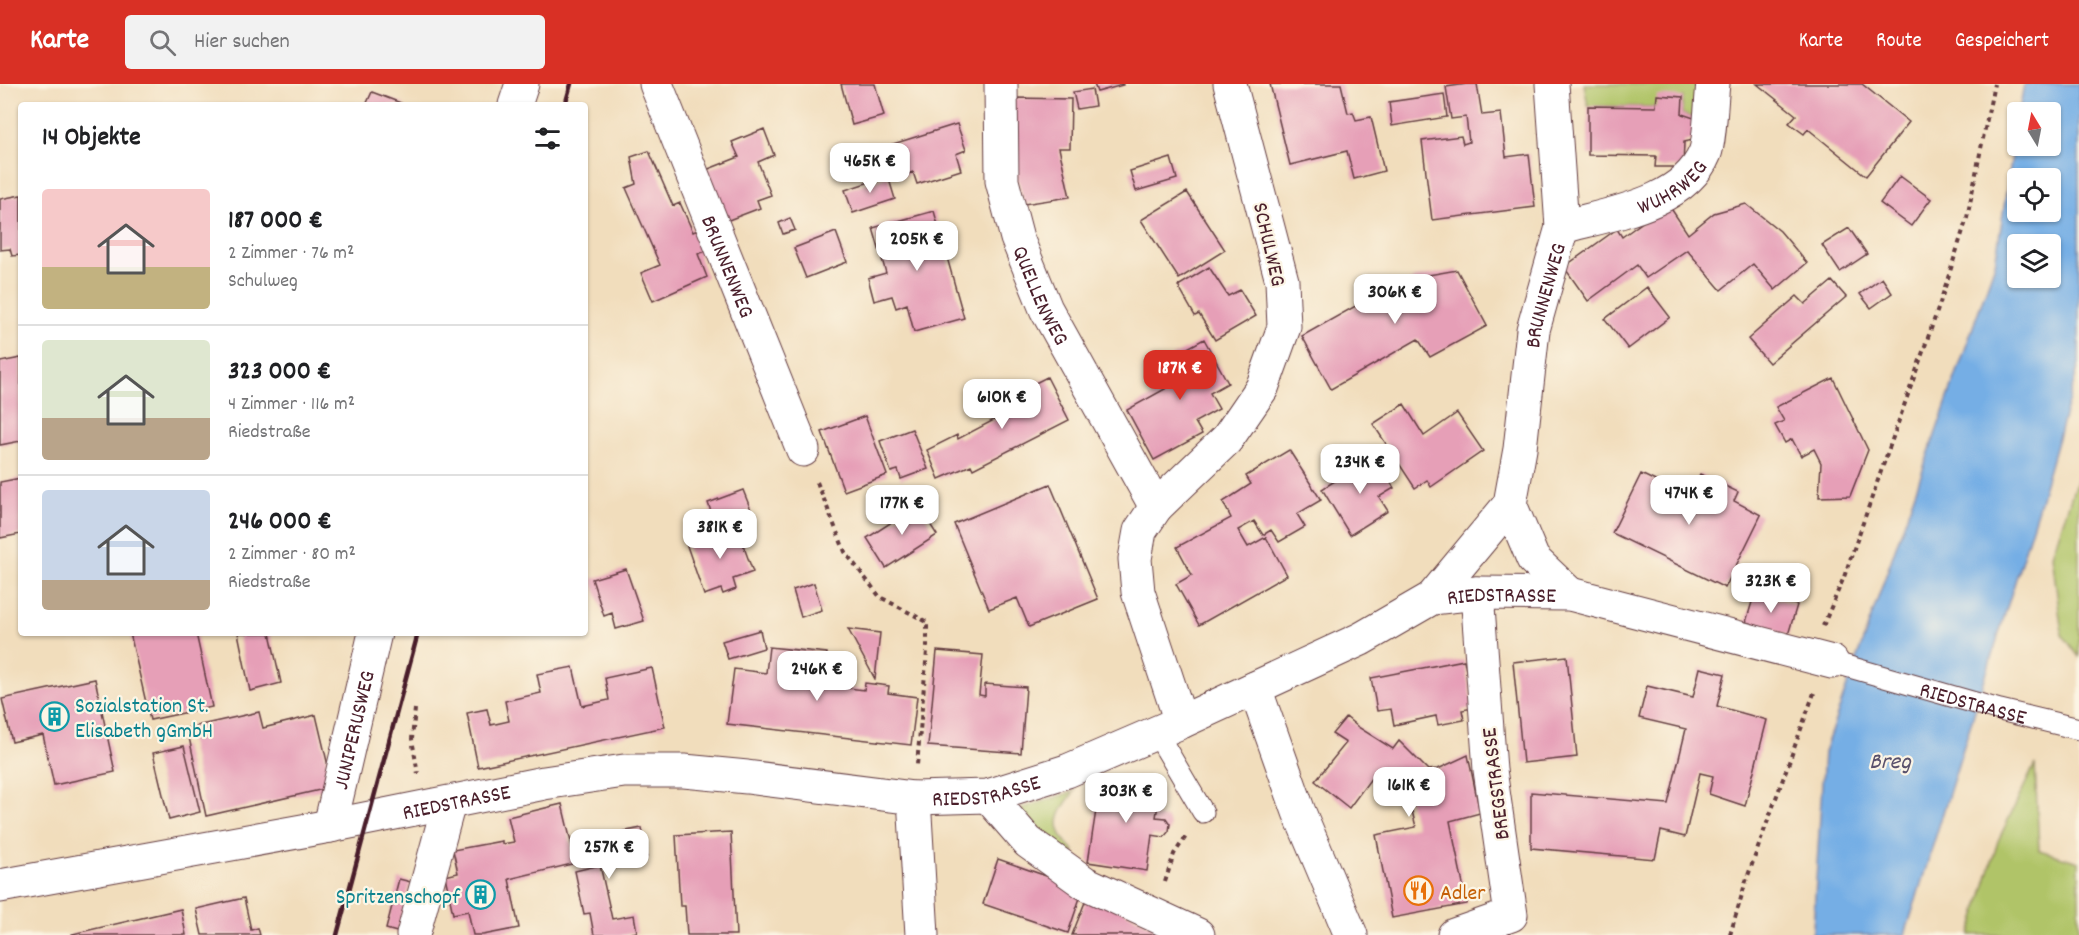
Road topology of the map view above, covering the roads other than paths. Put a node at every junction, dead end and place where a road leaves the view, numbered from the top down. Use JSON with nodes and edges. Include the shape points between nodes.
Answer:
{"nodes":[{"id":1,"x":522,"y":84,"type":"edge"},
{"id":2,"x":656,"y":84,"type":"edge"},
{"id":3,"x":1001,"y":84,"type":"edge"},
{"id":4,"x":1230,"y":84,"type":"edge"},
{"id":5,"x":1552,"y":84,"type":"edge"},
{"id":6,"x":1713,"y":84,"type":"edge"},
{"id":7,"x":516,"y":102,"type":"edge"},
{"id":8,"x":1562,"y":227,"type":"junction"},
{"id":9,"x":803,"y":450,"type":"road end"},
{"id":10,"x":1510,"y":504,"type":"junction"},
{"id":11,"x":1156,"y":507,"type":"junction"},
{"id":12,"x":1477,"y":593,"type":"junction"},
{"id":13,"x":1570,"y":594,"type":"junction"},
{"id":14,"x":1432,"y":598,"type":"junction"},
{"id":15,"x":374,"y":636,"type":"edge"},
{"id":16,"x":1821,"y":659,"type":"joint"},
{"id":17,"x":1255,"y":688,"type":"junction"},
{"id":18,"x":1168,"y":727,"type":"junction"},
{"id":19,"x":2079,"y":729,"type":"edge"},
{"id":20,"x":988,"y":796,"type":"junction"},
{"id":21,"x":914,"y":798,"type":"junction"},
{"id":22,"x":436,"y":805,"type":"junction"},
{"id":23,"x":1203,"y":812,"type":"road end"},
{"id":24,"x":330,"y":826,"type":"junction"},
{"id":25,"x":0,"y":886,"type":"edge"},
{"id":26,"x":413,"y":935,"type":"edge"},
{"id":27,"x":921,"y":935,"type":"edge"},
{"id":28,"x":1198,"y":935,"type":"edge"},
{"id":29,"x":1352,"y":935,"type":"edge"},
{"id":30,"x":1454,"y":935,"type":"edge"}],
"edges":[{"from":1,"to":7,"type":"street"},
{"from":2,"to":9,"type":"street","name":"BRUNNENWEG"},
{"from":3,"to":11,"type":"street","name":"QUELLENWEG","via":[[1002,181],[1017,237],[1046,309]]},
{"from":4,"to":11,"type":"street","name":"SCHULWEG","via":[[1282,281],[1284,327],[1262,388],[1227,439]]},
{"from":5,"to":8,"type":"street","name":"BRUNNENWEG"},
{"from":6,"to":8,"type":"street","name":"WUHRWEG","via":[[1706,152],[1689,177],[1653,202]]},
{"from":8,"to":10,"type":"street","name":"BRUNNENWEG","via":[[1533,330]]},
{"from":10,"to":13,"type":"street","via":[[1533,559]]},
{"from":10,"to":14,"type":"street","name":"BRUNNENWEG"},
{"from":11,"to":18,"type":"street","via":[[1140,531],[1135,559],[1138,592]]},
{"from":12,"to":13,"type":"street","name":"RIEDSTRASSE"},
{"from":12,"to":14,"type":"street","name":"RIEDSTRASSE"},
{"from":12,"to":30,"type":"street","name":"BREGSTRASSE","via":[[1490,770],[1511,915]]},
{"from":13,"to":16,"type":"street","name":"RIEDSTRASSE"},
{"from":14,"to":17,"type":"street","name":"RIEDSTRASSE","via":[[1361,639]]},
{"from":15,"to":24,"type":"street","name":"JUNIPERUSWEG"},
{"from":16,"to":19,"type":"lane","name":"RIEDSTRASSE"},
{"from":17,"to":18,"type":"street","name":"RIEDSTRASSE"},
{"from":17,"to":29,"type":"street","via":[[1299,812]]},
{"from":18,"to":20,"type":"street","name":"RIEDSTRASSE","via":[[1067,771]]},
{"from":18,"to":23,"type":"lane"},
{"from":20,"to":21,"type":"street","name":"RIEDSTRASSE"},
{"from":20,"to":28,"type":"street","via":[[1028,842],[1084,883]]},
{"from":21,"to":22,"type":"street","name":"RIEDSTRASSE","via":[[684,771],[624,771]]},
{"from":21,"to":27,"type":"street","name":"RIEDSTRASSE"},
{"from":22,"to":24,"type":"street","name":"RIEDSTRASSE"},
{"from":22,"to":26,"type":"street"},
{"from":24,"to":25,"type":"street","name":"RIEDSTRASSE"}]}
